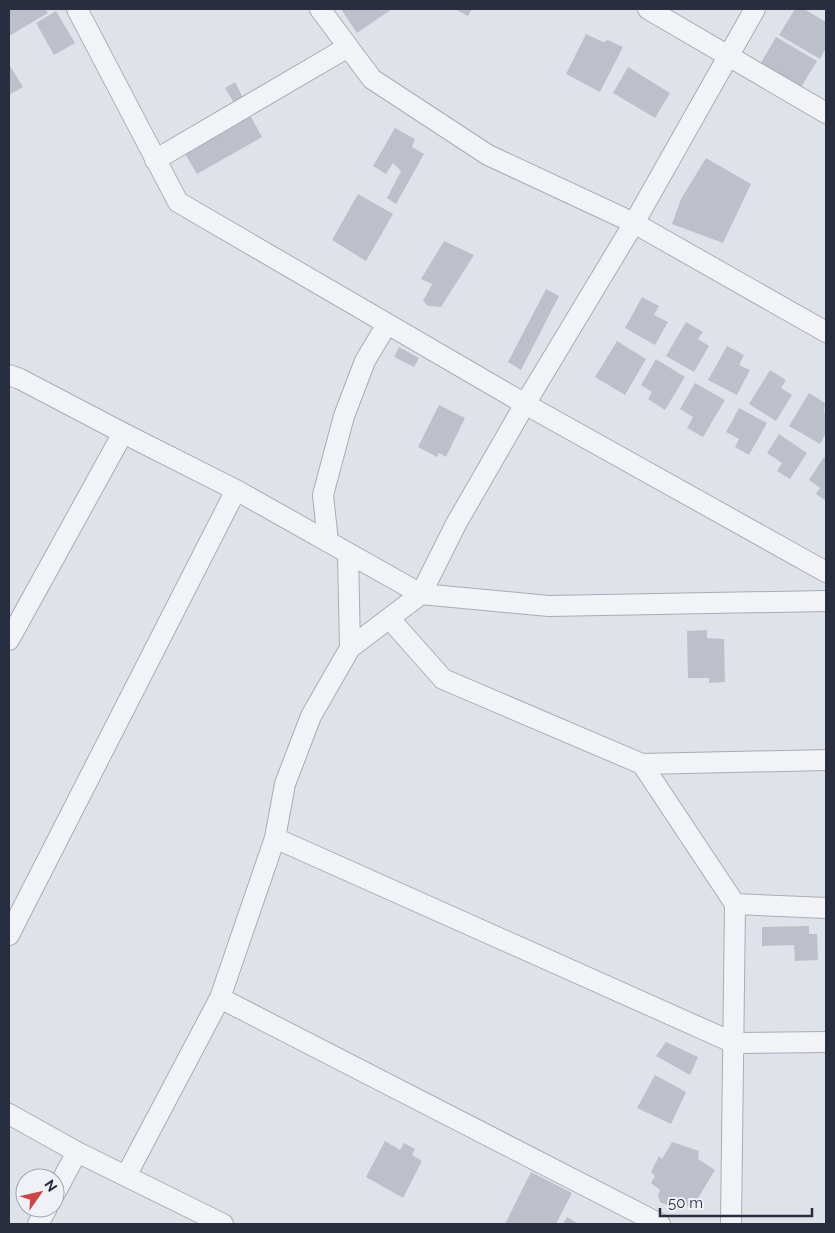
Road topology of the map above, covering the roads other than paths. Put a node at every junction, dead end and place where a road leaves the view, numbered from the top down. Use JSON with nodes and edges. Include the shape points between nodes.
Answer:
{"nodes":[{"id":1,"x":77,"y":9,"type":"edge"},
{"id":2,"x":320,"y":9,"type":"edge"},
{"id":3,"x":648,"y":9,"type":"edge"},
{"id":4,"x":755,"y":9,"type":"edge"},
{"id":5,"x":348,"y":47,"type":"junction"},
{"id":6,"x":728,"y":56,"type":"junction"},
{"id":7,"x":826,"y":113,"type":"edge"},
{"id":8,"x":155,"y":160,"type":"junction"},
{"id":9,"x":634,"y":223,"type":"junction"},
{"id":10,"x":387,"y":324,"type":"junction"},
{"id":11,"x":826,"y":332,"type":"edge"},
{"id":12,"x":9,"y":358,"type":"edge"},
{"id":13,"x":14,"y":377,"type":"edge"},
{"id":14,"x":525,"y":404,"type":"junction"},
{"id":15,"x":123,"y":434,"type":"junction"},
{"id":16,"x":236,"y":490,"type":"junction"},
{"id":17,"x":328,"y":542,"type":"junction"},
{"id":18,"x":348,"y":553,"type":"junction"},
{"id":19,"x":826,"y":572,"type":"edge"},
{"id":20,"x":421,"y":594,"type":"junction"},
{"id":21,"x":826,"y":601,"type":"edge"},
{"id":22,"x":389,"y":618,"type":"junction"},
{"id":23,"x":9,"y":640,"type":"edge"},
{"id":24,"x":350,"y":648,"type":"junction"},
{"id":25,"x":826,"y":760,"type":"edge"},
{"id":26,"x":642,"y":764,"type":"junction"},
{"id":27,"x":275,"y":838,"type":"junction"},
{"id":28,"x":735,"y":904,"type":"junction"},
{"id":29,"x":826,"y":908,"type":"edge"},
{"id":30,"x":9,"y":936,"type":"edge"},
{"id":31,"x":220,"y":998,"type":"junction"},
{"id":32,"x":826,"y":1042,"type":"edge"},
{"id":33,"x":734,"y":1043,"type":"junction"},
{"id":34,"x":9,"y":1114,"type":"edge"},
{"id":35,"x":77,"y":1152,"type":"junction"},
{"id":36,"x":65,"y":1174,"type":"edge"},
{"id":37,"x":126,"y":1176,"type":"junction"},
{"id":38,"x":223,"y":1224,"type":"edge"},
{"id":39,"x":660,"y":1224,"type":"edge"},
{"id":40,"x":731,"y":1224,"type":"edge"}],
"edges":[{"from":1,"to":8,"type":"street"},
{"from":2,"to":5,"type":"street"},
{"from":3,"to":6,"type":"street"},
{"from":4,"to":6,"type":"street"},
{"from":5,"to":8,"type":"street"},
{"from":5,"to":9,"type":"street","via":[[372,78],[488,155]]},
{"from":6,"to":7,"type":"street"},
{"from":6,"to":9,"type":"street"},
{"from":8,"to":10,"type":"street","via":[[178,202]]},
{"from":9,"to":11,"type":"street"},
{"from":9,"to":14,"type":"street"},
{"from":10,"to":14,"type":"street"},
{"from":10,"to":17,"type":"street","via":[[365,361],[344,416],[324,495]]},
{"from":12,"to":13,"type":"street"},
{"from":13,"to":15,"type":"street"},
{"from":14,"to":19,"type":"street"},
{"from":14,"to":20,"type":"street","via":[[456,524]]},
{"from":15,"to":16,"type":"street"},
{"from":15,"to":23,"type":"street"},
{"from":16,"to":17,"type":"street"},
{"from":16,"to":30,"type":"street"},
{"from":17,"to":18,"type":"street"},
{"from":18,"to":20,"type":"street"},
{"from":18,"to":24,"type":"street"},
{"from":20,"to":21,"type":"street","via":[[549,606]]},
{"from":20,"to":22,"type":"street"},
{"from":22,"to":24,"type":"street"},
{"from":22,"to":26,"type":"street","via":[[443,679]]},
{"from":24,"to":27,"type":"street","via":[[311,716],[285,784]]},
{"from":25,"to":26,"type":"street"},
{"from":26,"to":28,"type":"street"},
{"from":27,"to":31,"type":"street"},
{"from":27,"to":33,"type":"street"},
{"from":28,"to":29,"type":"street"},
{"from":28,"to":33,"type":"street"},
{"from":31,"to":37,"type":"street"},
{"from":31,"to":39,"type":"street"},
{"from":32,"to":33,"type":"street"},
{"from":33,"to":40,"type":"street"},
{"from":34,"to":35,"type":"street"},
{"from":35,"to":36,"type":"street"},
{"from":35,"to":37,"type":"street"},
{"from":37,"to":38,"type":"street"}]}
